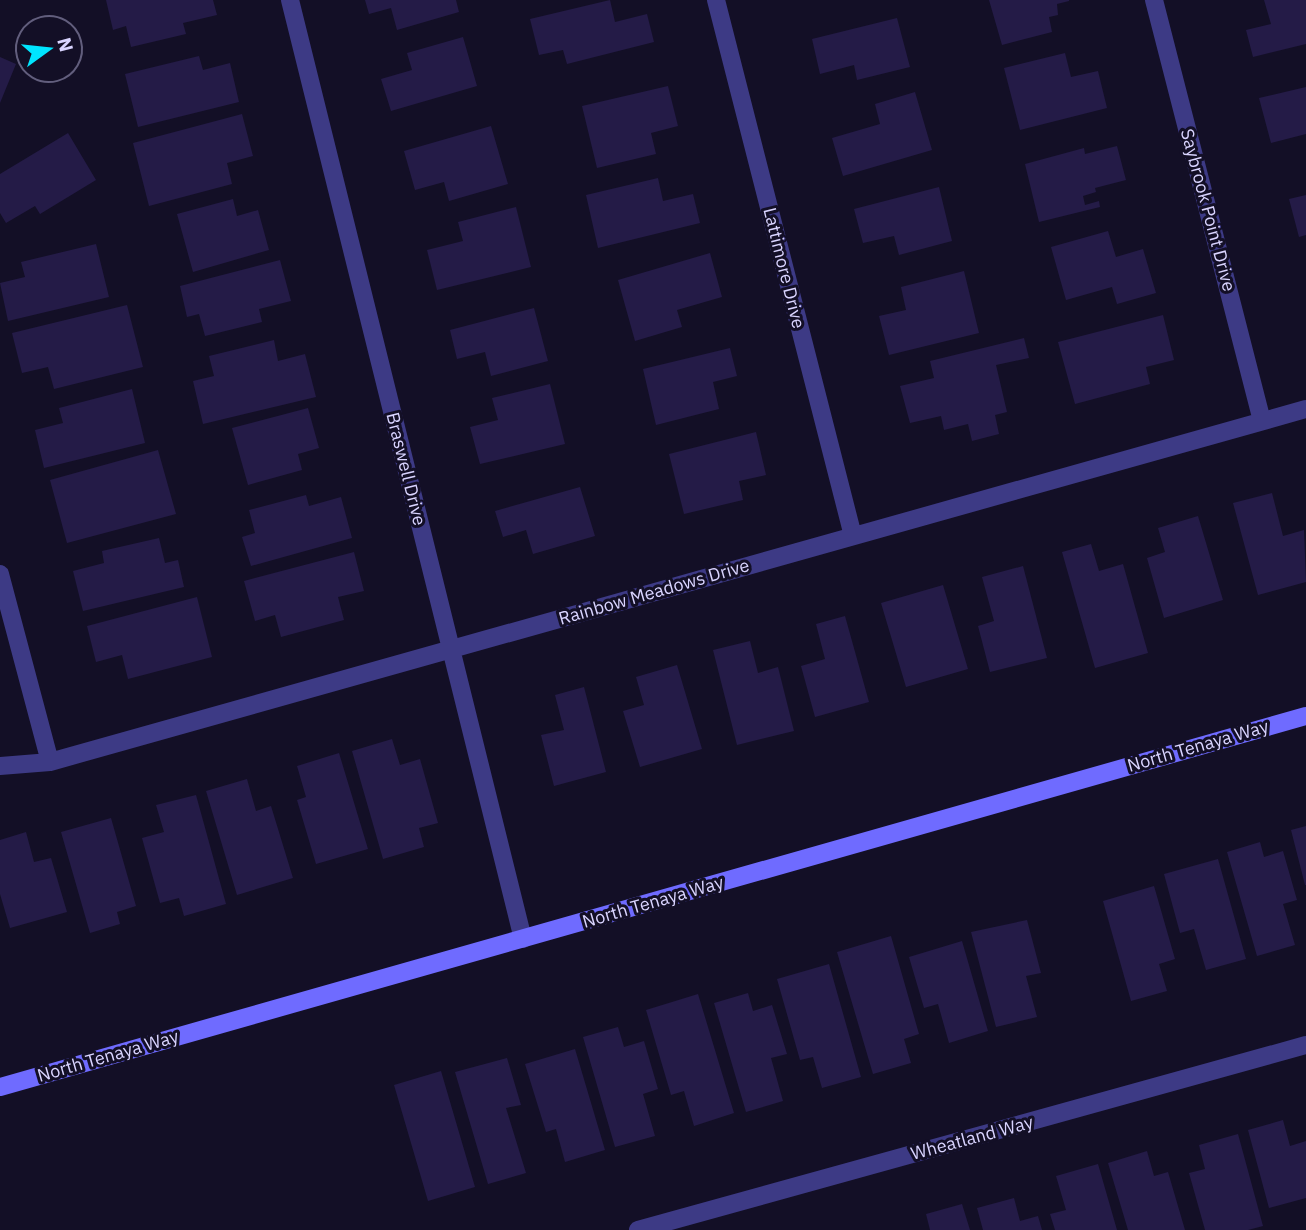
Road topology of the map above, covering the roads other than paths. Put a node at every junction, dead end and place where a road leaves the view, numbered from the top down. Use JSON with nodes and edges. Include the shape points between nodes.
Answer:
{"nodes":[{"id":1,"x":290,"y":0,"type":"edge"},
{"id":2,"x":716,"y":0,"type":"edge"},
{"id":3,"x":1154,"y":0,"type":"edge"},
{"id":4,"x":1306,"y":409,"type":"edge"},
{"id":5,"x":1262,"y":421,"type":"junction"},
{"id":6,"x":853,"y":536,"type":"junction"},
{"id":7,"x":0,"y":574,"type":"edge"},
{"id":8,"x":450,"y":649,"type":"junction"},
{"id":9,"x":1306,"y":716,"type":"edge"},
{"id":10,"x":50,"y":762,"type":"junction"},
{"id":11,"x":0,"y":766,"type":"edge"},
{"id":12,"x":523,"y":939,"type":"junction"},
{"id":13,"x":1306,"y":1045,"type":"edge"},
{"id":14,"x":0,"y":1087,"type":"edge"},
{"id":15,"x":638,"y":1230,"type":"edge"}],
"edges":[{"from":1,"to":8,"type":"street","name":"Braswell Drive"},
{"from":2,"to":6,"type":"street","name":"Lattimore Drive"},
{"from":3,"to":5,"type":"street","name":"Saybrook Point Drive"},
{"from":4,"to":5,"type":"street","name":"Rainbow Meadows Drive"},
{"from":5,"to":6,"type":"street","name":"Rainbow Meadows Drive"},
{"from":6,"to":8,"type":"street","name":"Rainbow Meadows Drive"},
{"from":7,"to":10,"type":"street"},
{"from":8,"to":10,"type":"street","name":"Rainbow Meadows Drive"},
{"from":8,"to":12,"type":"street","name":"Braswell Drive"},
{"from":9,"to":12,"type":"main road","name":"North Tenaya Way"},
{"from":10,"to":11,"type":"street","name":"Rainbow Meadows Drive"},
{"from":12,"to":14,"type":"main road","name":"North Tenaya Way"},
{"from":13,"to":15,"type":"street","name":"Wheatland Way"}]}
